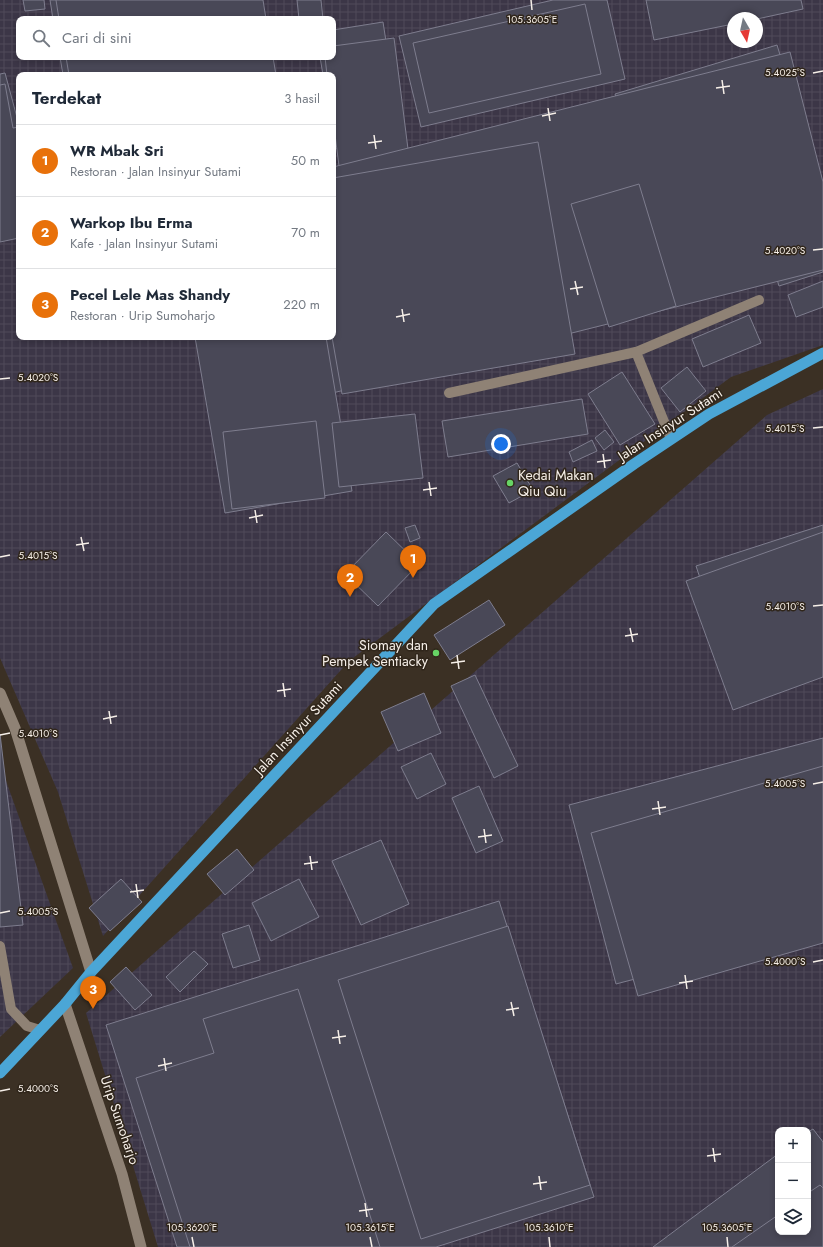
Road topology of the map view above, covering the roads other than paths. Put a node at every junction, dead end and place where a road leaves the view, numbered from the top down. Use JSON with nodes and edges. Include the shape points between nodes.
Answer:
{"nodes":[{"id":1,"x":759,"y":300,"type":"dead end"},
{"id":2,"x":636,"y":352,"type":"junction"},
{"id":3,"x":823,"y":353,"type":"edge"},
{"id":4,"x":449,"y":393,"type":"dead end"},
{"id":5,"x":671,"y":439,"type":"junction"},
{"id":6,"x":0,"y":693,"type":"edge"},
{"id":7,"x":0,"y":946,"type":"edge"},
{"id":8,"x":91,"y":972,"type":"junction"},
{"id":9,"x":65,"y":1004,"type":"junction"},
{"id":10,"x":40,"y":1030,"type":"junction"},
{"id":11,"x":0,"y":1073,"type":"edge"},
{"id":12,"x":141,"y":1247,"type":"edge"}],
"edges":[{"from":1,"to":2,"type":"lane"},
{"from":2,"to":4,"type":"lane"},
{"from":2,"to":5,"type":"lane"},
{"from":3,"to":5,"type":"highway","name":"Jalan Insinyur Sutami","via":[[709,414]]},
{"from":5,"to":8,"type":"highway","name":"Jalan Insinyur Sutami","via":[[434,604]]},
{"from":6,"to":8,"type":"street","via":[[15,728]]},
{"from":7,"to":10,"type":"lane","via":[[11,1009],[27,1026]]},
{"from":8,"to":9,"type":"highway","name":"Jalan Insinyur Sutami"},
{"from":9,"to":10,"type":"highway","name":"Jalan Insinyur Sutami"},
{"from":9,"to":12,"type":"street","name":"Urip Sumoharjo","via":[[122,1174]]},
{"from":10,"to":11,"type":"highway","name":"Jalan Insinyur Sutami"}]}
